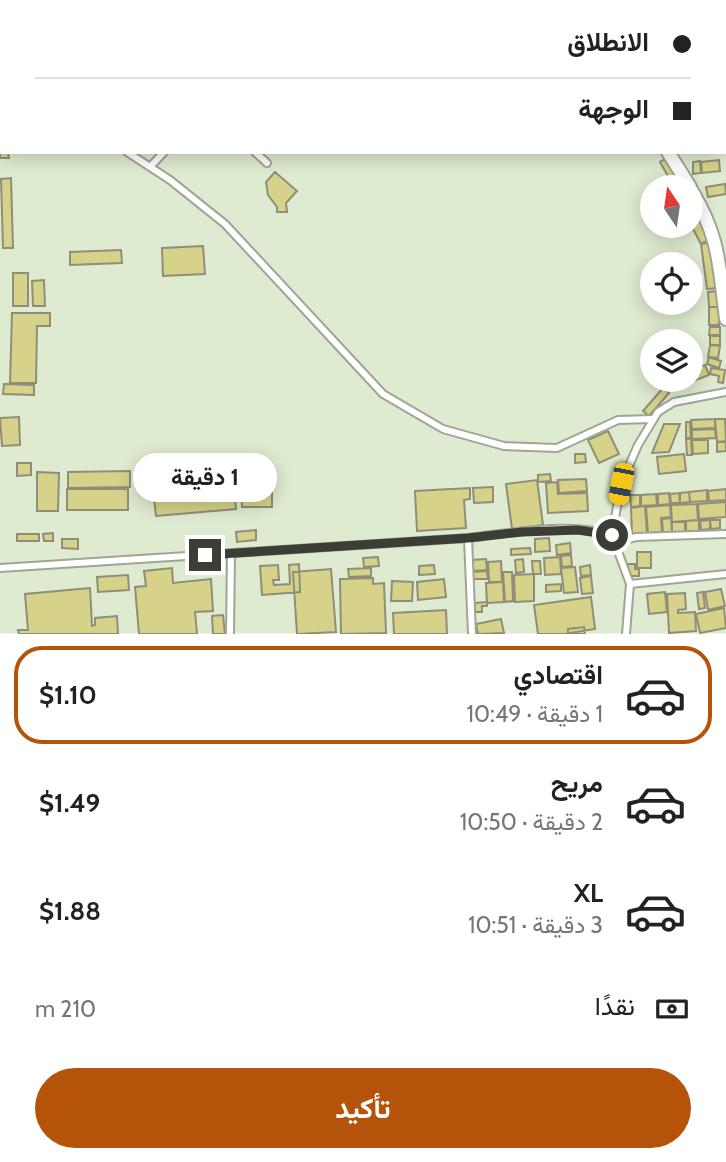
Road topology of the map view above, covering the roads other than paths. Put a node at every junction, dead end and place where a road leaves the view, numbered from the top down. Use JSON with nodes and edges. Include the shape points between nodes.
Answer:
{"nodes":[{"id":1,"x":130,"y":154,"type":"edge"},
{"id":2,"x":162,"y":154,"type":"edge"},
{"id":3,"x":258,"y":154,"type":"edge"},
{"id":4,"x":669,"y":154,"type":"edge"},
{"id":5,"x":267,"y":163,"type":"dead end"},
{"id":6,"x":150,"y":167,"type":"junction"},
{"id":7,"x":682,"y":175,"type":"edge"},
{"id":8,"x":704,"y":214,"type":"edge"},
{"id":9,"x":726,"y":319,"type":"edge"},
{"id":10,"x":726,"y":391,"type":"edge"},
{"id":11,"x":652,"y":419,"type":"junction"},
{"id":12,"x":726,"y":534,"type":"edge"},
{"id":13,"x":612,"y":535,"type":"junction"},
{"id":14,"x":468,"y":538,"type":"junction"},
{"id":15,"x":231,"y":554,"type":"junction"},
{"id":16,"x":0,"y":568,"type":"edge"},
{"id":17,"x":726,"y":574,"type":"edge"},
{"id":18,"x":630,"y":584,"type":"junction"},
{"id":19,"x":230,"y":634,"type":"edge"},
{"id":20,"x":472,"y":634,"type":"edge"},
{"id":21,"x":626,"y":634,"type":"edge"}],
"edges":[{"from":1,"to":6,"type":"lane"},
{"from":2,"to":6,"type":"lane"},
{"from":3,"to":5,"type":"lane"},
{"from":4,"to":7,"type":"street"},
{"from":6,"to":11,"type":"lane","via":[[225,224],[383,394],[443,429],[504,446],[557,448],[618,420]]},
{"from":8,"to":9,"type":"street","via":[[719,255]]},
{"from":10,"to":11,"type":"lane","via":[[674,402]]},
{"from":11,"to":13,"type":"lane","via":[[621,484]]},
{"from":12,"to":13,"type":"lane","via":[[623,540]]},
{"from":13,"to":14,"type":"lane","via":[[578,530]]},
{"from":13,"to":18,"type":"lane"},
{"from":14,"to":15,"type":"lane"},
{"from":14,"to":20,"type":"lane"},
{"from":15,"to":16,"type":"lane"},
{"from":15,"to":19,"type":"lane"},
{"from":17,"to":18,"type":"lane"},
{"from":18,"to":21,"type":"lane"}]}
